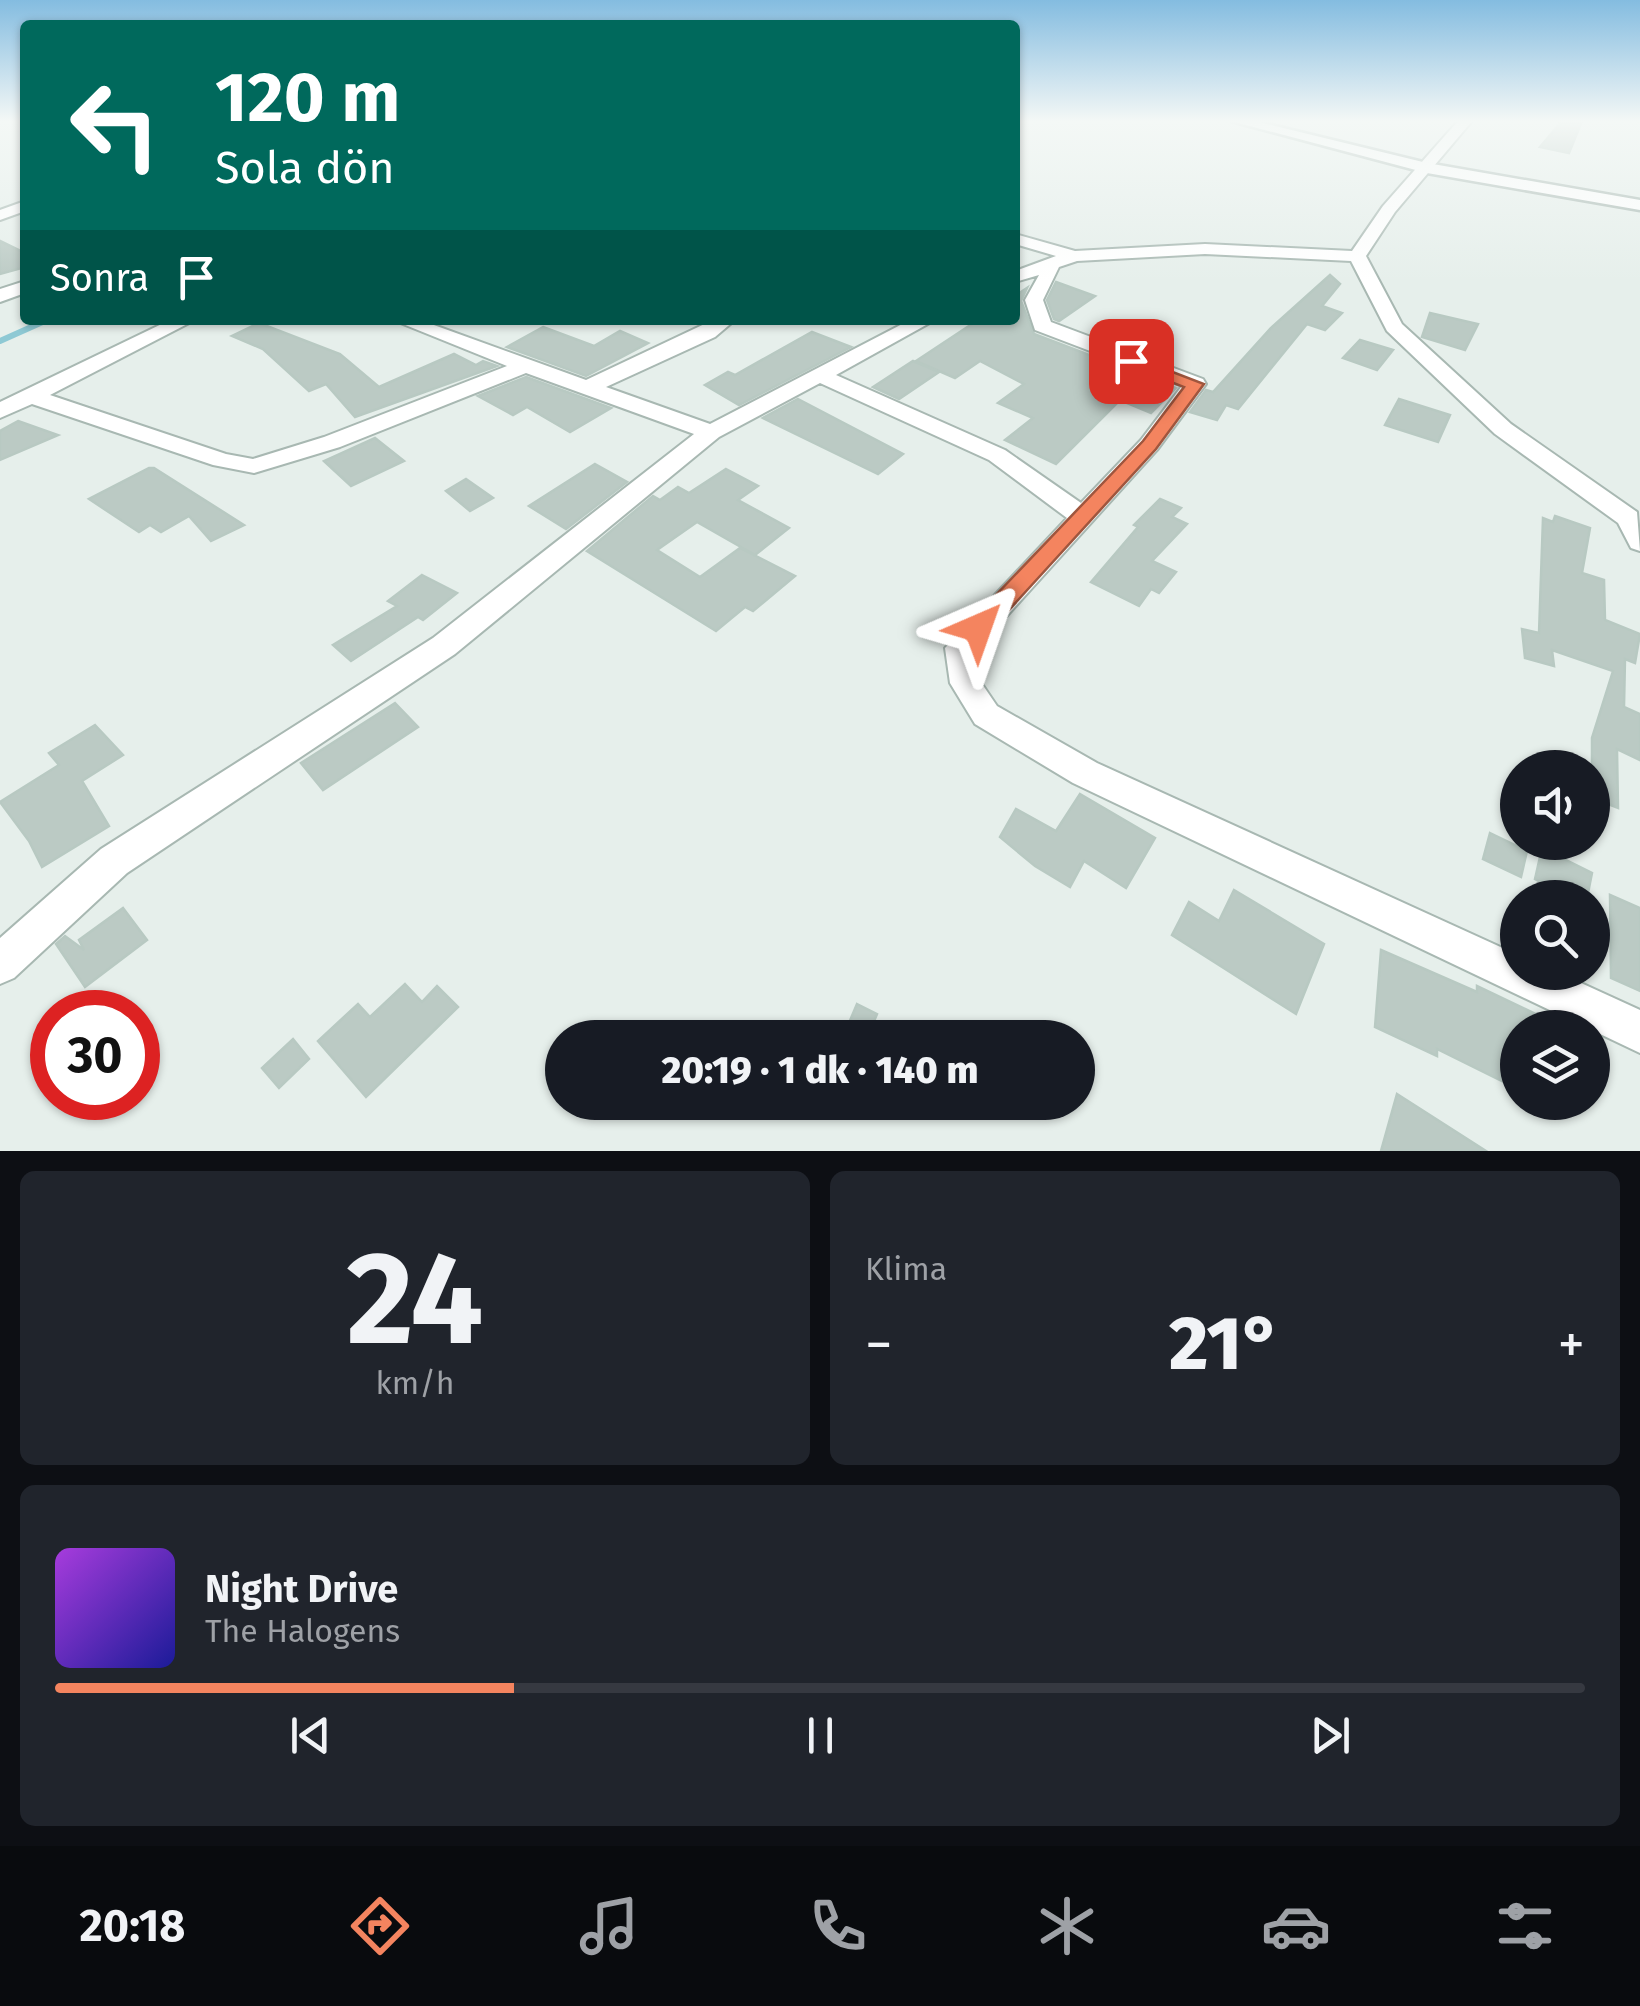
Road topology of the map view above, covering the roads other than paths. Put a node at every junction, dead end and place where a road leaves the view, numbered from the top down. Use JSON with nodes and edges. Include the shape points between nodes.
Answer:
{"nodes":[{"id":1,"x":1421,"y":175,"type":"edge"},
{"id":2,"x":1467,"y":175,"type":"edge"},
{"id":3,"x":1640,"y":204,"type":"edge"},
{"id":4,"x":1020,"y":241,"type":"edge"},
{"id":5,"x":1357,"y":256,"type":"junction"},
{"id":6,"x":1062,"y":260,"type":"junction"},
{"id":7,"x":1020,"y":276,"type":"edge"},
{"id":8,"x":174,"y":325,"type":"edge"},
{"id":9,"x":415,"y":325,"type":"edge"},
{"id":10,"x":718,"y":325,"type":"edge"},
{"id":11,"x":915,"y":325,"type":"edge"},
{"id":12,"x":521,"y":368,"type":"junction"},
{"id":13,"x":820,"y":375,"type":"junction"},
{"id":14,"x":588,"y":386,"type":"junction"},
{"id":15,"x":31,"y":396,"type":"junction"},
{"id":16,"x":0,"y":411,"type":"edge"},
{"id":17,"x":711,"y":432,"type":"junction"},
{"id":18,"x":1083,"y":517,"type":"junction"},
{"id":19,"x":1636,"y":524,"type":"edge"},
{"id":20,"x":0,"y":964,"type":"edge"},
{"id":21,"x":1640,"y":1032,"type":"edge"}],
"edges":[{"from":1,"to":5,"type":"street"},
{"from":2,"to":3,"type":"street"},
{"from":4,"to":6,"type":"street"},
{"from":5,"to":6,"type":"street","via":[[1204,250]]},
{"from":5,"to":19,"type":"street","via":[[1394,327],[1502,430]]},
{"from":6,"to":7,"type":"street"},
{"from":6,"to":18,"type":"street","via":[[1034,300],[1042,326],[1195,384]]},
{"from":8,"to":15,"type":"street"},
{"from":9,"to":12,"type":"street"},
{"from":10,"to":14,"type":"street"},
{"from":11,"to":13,"type":"street"},
{"from":12,"to":14,"type":"street"},
{"from":12,"to":15,"type":"street","via":[[254,466]]},
{"from":13,"to":17,"type":"street"},
{"from":13,"to":18,"type":"street","via":[[997,455]]},
{"from":14,"to":17,"type":"street"},
{"from":15,"to":16,"type":"street"},
{"from":17,"to":20,"type":"street","via":[[444,646],[114,861]]},
{"from":18,"to":21,"type":"street","via":[[960,648],[965,684],[986,715],[1085,772]]}]}
